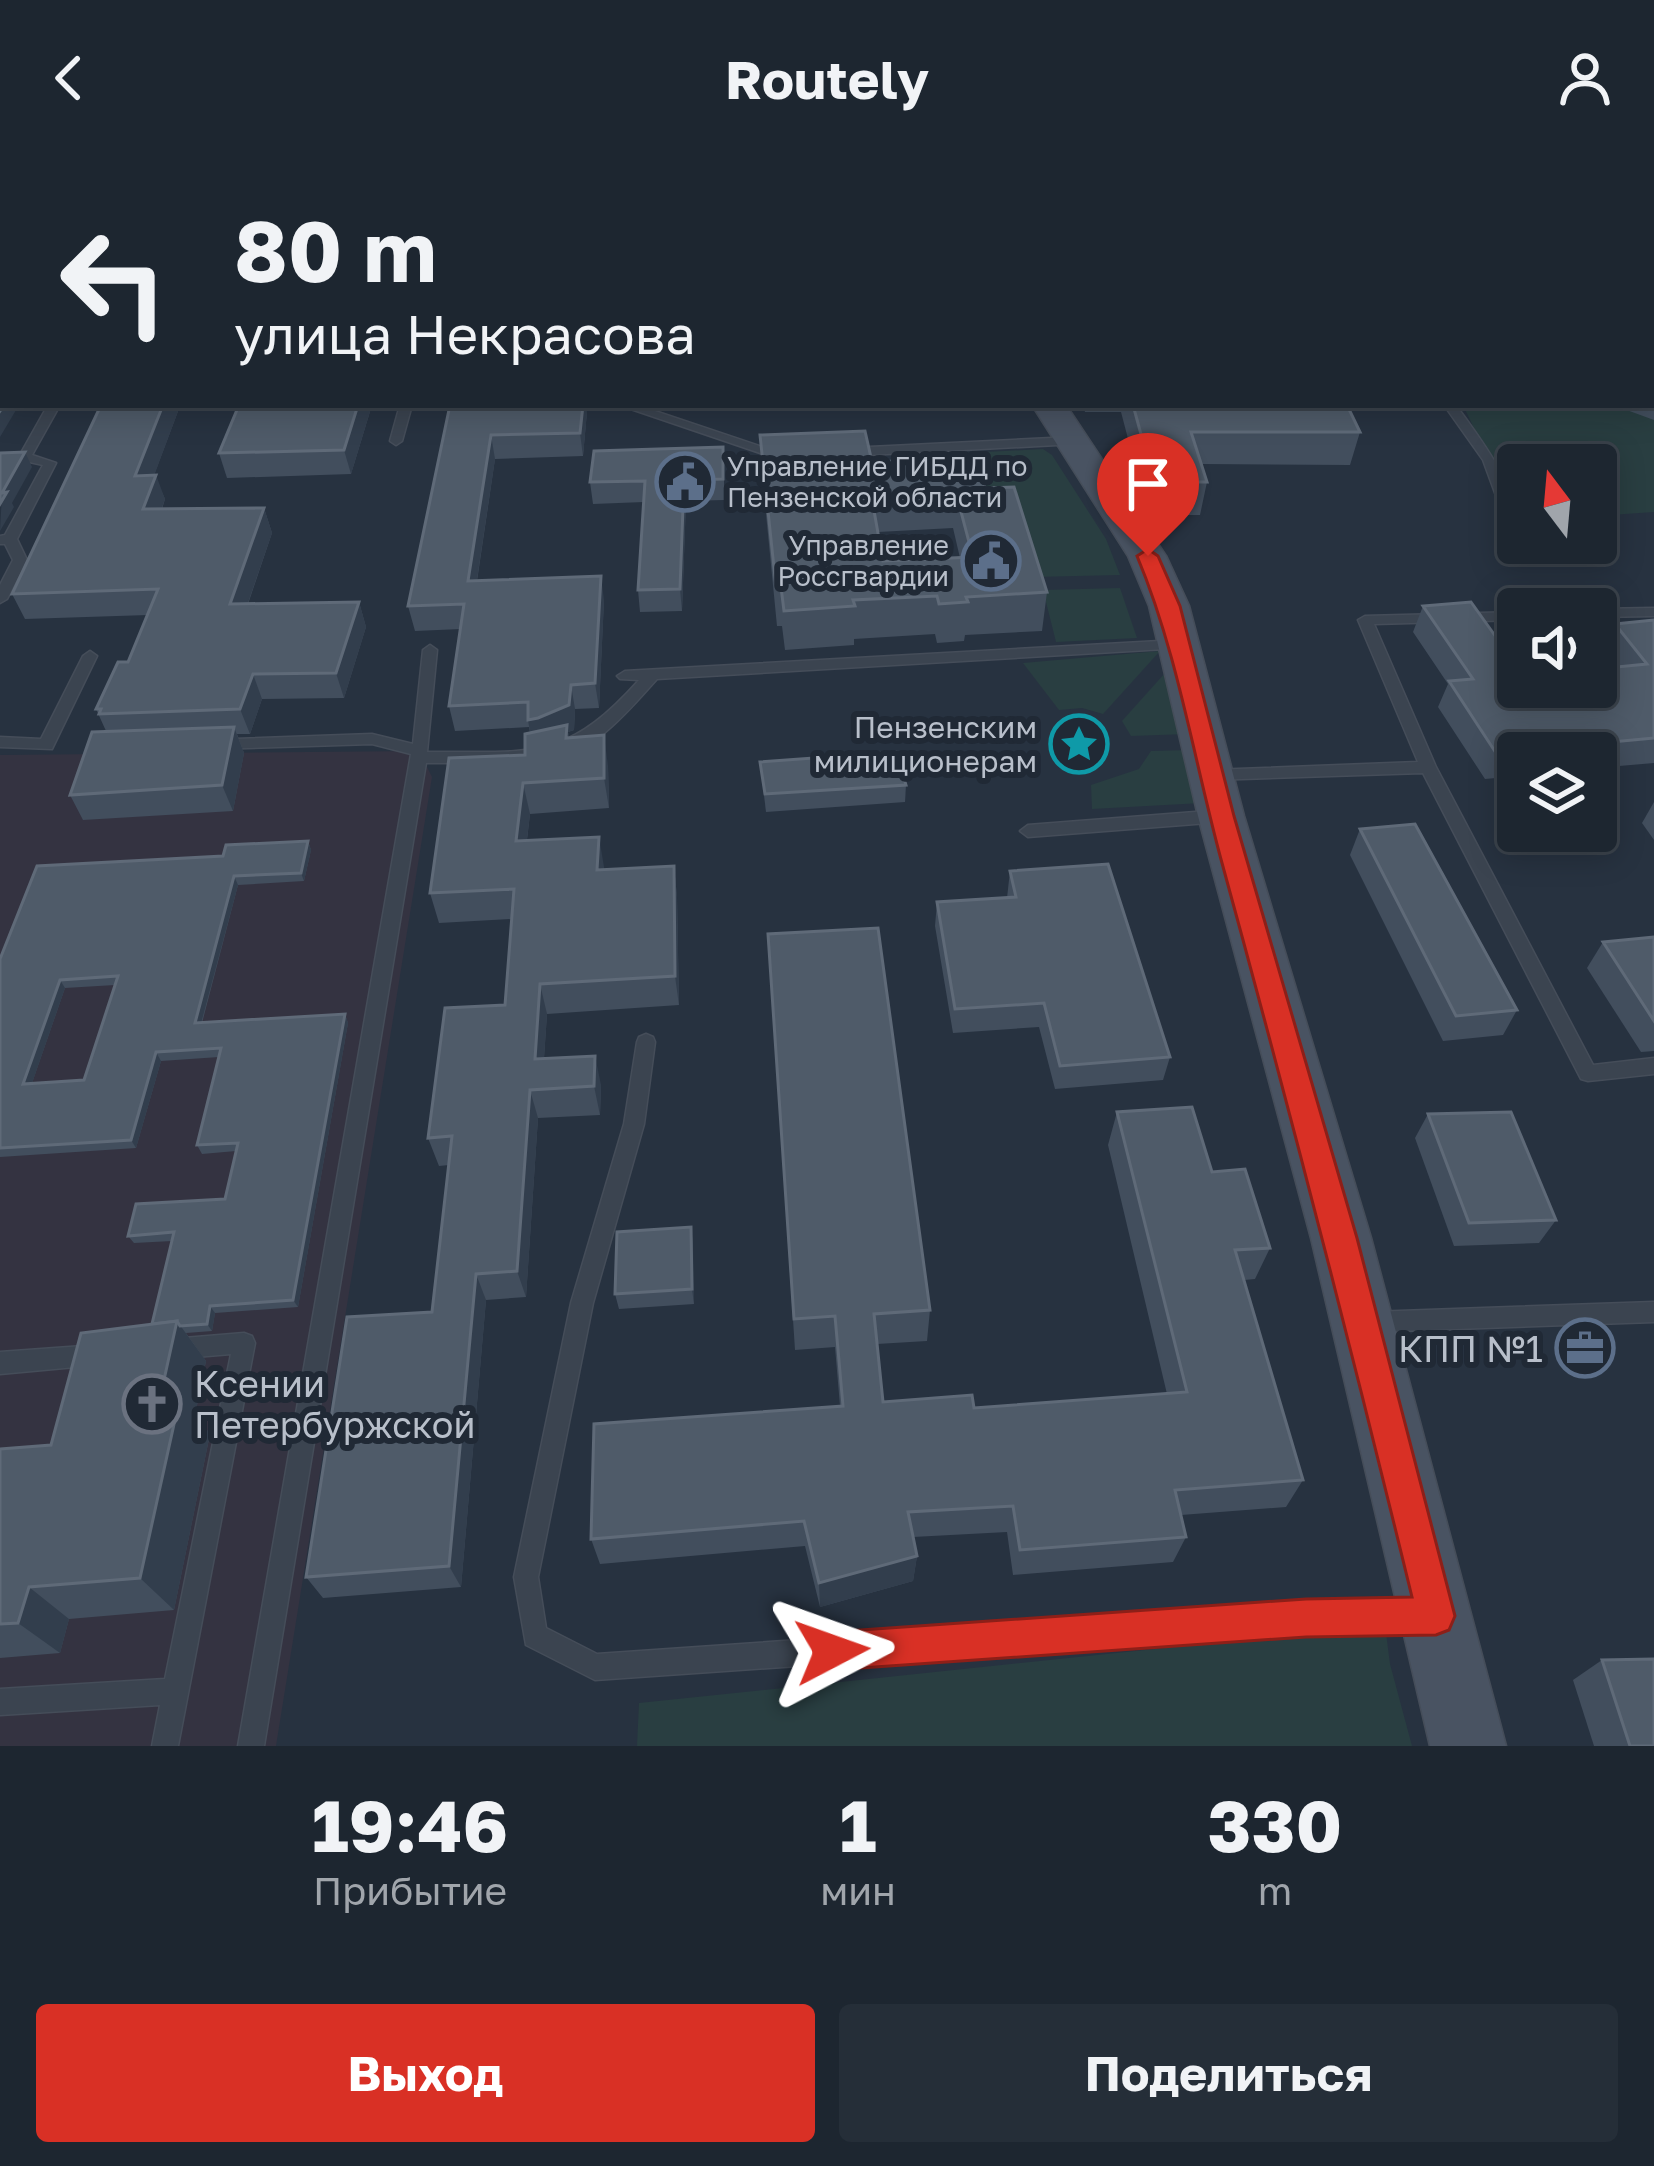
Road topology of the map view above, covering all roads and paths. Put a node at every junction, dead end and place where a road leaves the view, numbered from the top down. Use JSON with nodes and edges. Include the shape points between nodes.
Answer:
{"nodes":[{"id":1,"x":52,"y":408,"type":"edge"},
{"id":2,"x":405,"y":408,"type":"edge"},
{"id":3,"x":634,"y":408,"type":"edge"},
{"id":4,"x":1452,"y":408,"type":"edge"},
{"id":5,"x":1060,"y":423,"type":"edge"},
{"id":6,"x":396,"y":441,"type":"dead end"},
{"id":7,"x":844,"y":452,"type":"edge"},
{"id":8,"x":796,"y":454,"type":"edge"},
{"id":9,"x":772,"y":456,"type":"junction"},
{"id":10,"x":25,"y":457,"type":"junction"},
{"id":11,"x":0,"y":458,"type":"edge"},
{"id":12,"x":740,"y":474,"type":"dead end"},
{"id":13,"x":1497,"y":481,"type":"edge"},
{"id":14,"x":5,"y":540,"type":"edge"},
{"id":15,"x":0,"y":599,"type":"edge"},
{"id":16,"x":1654,"y":612,"type":"edge"},
{"id":17,"x":1617,"y":613,"type":"edge"},
{"id":18,"x":1497,"y":617,"type":"edge"},
{"id":19,"x":1178,"y":645,"type":"junction"},
{"id":20,"x":430,"y":650,"type":"dead end"},
{"id":21,"x":90,"y":656,"type":"dead end"},
{"id":22,"x":653,"y":674,"type":"junction"},
{"id":23,"x":625,"y":676,"type":"dead end"},
{"id":24,"x":0,"y":742,"type":"edge"},
{"id":25,"x":192,"y":745,"type":"edge"},
{"id":26,"x":418,"y":754,"type":"junction"},
{"id":27,"x":1428,"y":766,"type":"junction"},
{"id":28,"x":1216,"y":795,"type":"junction"},
{"id":29,"x":1028,"y":830,"type":"dead end"},
{"id":30,"x":646,"y":1042,"type":"dead end"},
{"id":31,"x":1654,"y":1066,"type":"edge"},
{"id":32,"x":1654,"y":1312,"type":"edge"},
{"id":33,"x":1362,"y":1322,"type":"junction"},
{"id":34,"x":0,"y":1363,"type":"edge"},
{"id":35,"x":1436,"y":1616,"type":"junction"},
{"id":36,"x":176,"y":1691,"type":"junction"},
{"id":37,"x":0,"y":1702,"type":"edge"},
{"id":38,"x":165,"y":1746,"type":"edge"},
{"id":39,"x":250,"y":1746,"type":"edge"},
{"id":40,"x":1468,"y":1746,"type":"edge"}],
"edges":[{"from":1,"to":10,"type":"lane"},
{"from":2,"to":6,"type":"lane"},
{"from":3,"to":9,"type":"lane"},
{"from":4,"to":13,"type":"lane"},
{"from":5,"to":7,"type":"lane"},
{"from":5,"to":19,"type":"main road","via":[[1148,556]]},
{"from":8,"to":9,"type":"lane"},
{"from":9,"to":12,"type":"lane"},
{"from":10,"to":11,"type":"lane"},
{"from":10,"to":14,"type":"lane","via":[[50,463]]},
{"from":14,"to":15,"type":"lane","via":[[20,560]]},
{"from":16,"to":17,"type":"lane"},
{"from":18,"to":27,"type":"lane","via":[[1365,620]]},
{"from":19,"to":22,"type":"lane"},
{"from":19,"to":28,"type":"main road"},
{"from":20,"to":26,"type":"lane"},
{"from":21,"to":24,"type":"lane","via":[[46,745]]},
{"from":22,"to":23,"type":"lane"},
{"from":22,"to":26,"type":"lane","via":[[579,742],[548,753]]},
{"from":25,"to":26,"type":"lane","via":[[371,739]]},
{"from":26,"to":39,"type":"lane"},
{"from":27,"to":28,"type":"lane"},
{"from":27,"to":31,"type":"lane","via":[[1588,1073]]},
{"from":28,"to":29,"type":"lane"},
{"from":28,"to":33,"type":"main road"},
{"from":30,"to":35,"type":"lane","via":[[634,1124],[582,1304],[526,1577],[535,1636],[595,1667]]},
{"from":32,"to":33,"type":"lane"},
{"from":33,"to":35,"type":"main road"},
{"from":34,"to":36,"type":"lane","via":[[244,1343]]},
{"from":35,"to":40,"type":"main road"},
{"from":36,"to":37,"type":"lane"},
{"from":36,"to":38,"type":"lane"}]}
